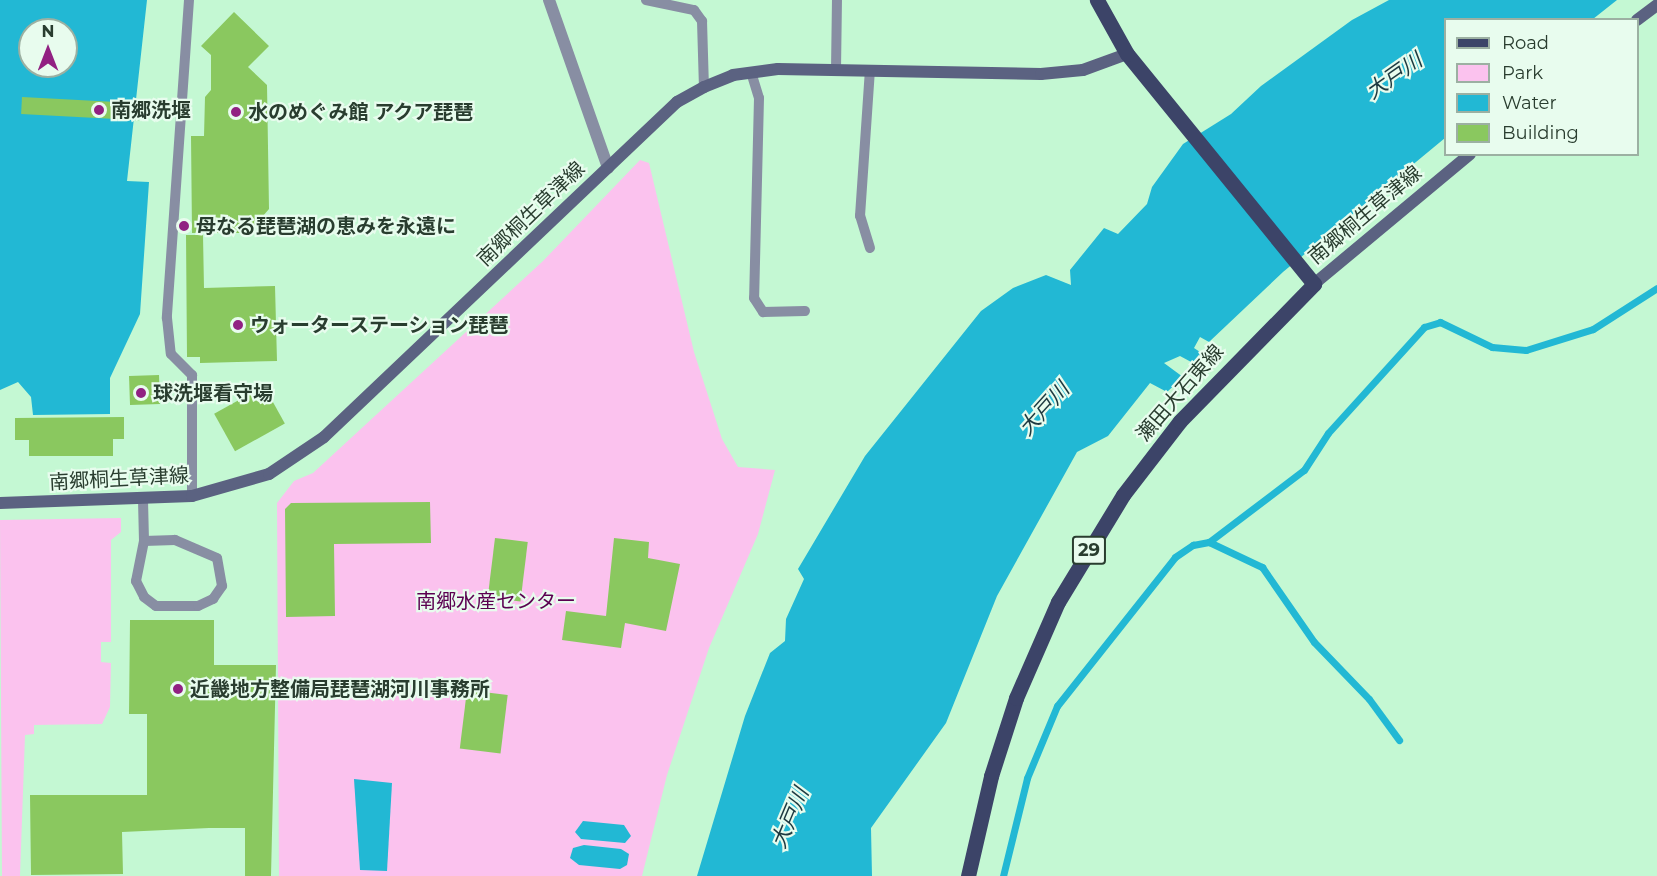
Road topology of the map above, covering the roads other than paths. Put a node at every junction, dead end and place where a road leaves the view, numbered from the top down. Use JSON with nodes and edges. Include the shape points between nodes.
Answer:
{"nodes":[{"id":1,"x":189,"y":0,"type":"edge"},
{"id":2,"x":549,"y":0,"type":"edge"},
{"id":3,"x":646,"y":0,"type":"edge"},
{"id":4,"x":837,"y":0,"type":"edge"},
{"id":5,"x":1097,"y":0,"type":"edge"},
{"id":6,"x":1657,"y":5,"type":"edge"},
{"id":7,"x":1639,"y":18,"type":"edge"},
{"id":8,"x":1127,"y":54,"type":"junction"},
{"id":9,"x":836,"y":70,"type":"junction"},
{"id":10,"x":870,"y":71,"type":"junction"},
{"id":11,"x":751,"y":72,"type":"junction"},
{"id":12,"x":704,"y":87,"type":"junction"},
{"id":13,"x":1468,"y":156,"type":"edge"},
{"id":14,"x":608,"y":168,"type":"junction"},
{"id":15,"x":870,"y":248,"type":"dead end"},
{"id":16,"x":1314,"y":284,"type":"junction"},
{"id":17,"x":805,"y":311,"type":"dead end"},
{"id":18,"x":192,"y":496,"type":"junction"},
{"id":19,"x":143,"y":501,"type":"junction"},
{"id":20,"x":1,"y":503,"type":"edge"},
{"id":21,"x":144,"y":541,"type":"junction"},
{"id":22,"x":968,"y":876,"type":"edge"}],
"edges":[{"from":1,"to":18,"type":"lane","via":[[167,318],[171,354],[192,375]]},
{"from":2,"to":14,"type":"street"},
{"from":3,"to":12,"type":"lane","via":[[694,10],[702,21]]},
{"from":4,"to":9,"type":"lane"},
{"from":5,"to":8,"type":"main road"},
{"from":6,"to":7,"type":"main road"},
{"from":8,"to":10,"type":"main road","name":"南郷桐生草津線","via":[[1083,70],[1041,74]]},
{"from":8,"to":16,"type":"main road"},
{"from":9,"to":10,"type":"main road","name":"南郷桐生草津線"},
{"from":9,"to":11,"type":"main road","name":"南郷桐生草津線"},
{"from":10,"to":15,"type":"lane","via":[[860,216]]},
{"from":11,"to":12,"type":"main road","name":"南郷桐生草津線"},
{"from":11,"to":17,"type":"lane","via":[[759,98],[754,298],[763,312]]},
{"from":12,"to":14,"type":"main road","name":"南郷桐生草津線","via":[[677,102]]},
{"from":13,"to":16,"type":"main road","name":"南郷桐生草津線"},
{"from":14,"to":18,"type":"main road","name":"南郷桐生草津線","via":[[324,437],[269,474]]},
{"from":16,"to":22,"type":"main road","name":"瀬田大石東線","number":"29","via":[[1180,421],[1123,495],[1058,602],[998,754]]},
{"from":18,"to":19,"type":"main road","name":"南郷桐生草津線"},
{"from":19,"to":20,"type":"main road","name":"南郷桐生草津線"},
{"from":19,"to":21,"type":"lane"},
{"from":21,"to":21,"type":"lane","via":[[135,581],[144,597],[156,606],[198,606],[213,599],[222,586],[217,558],[175,540]]}]}
